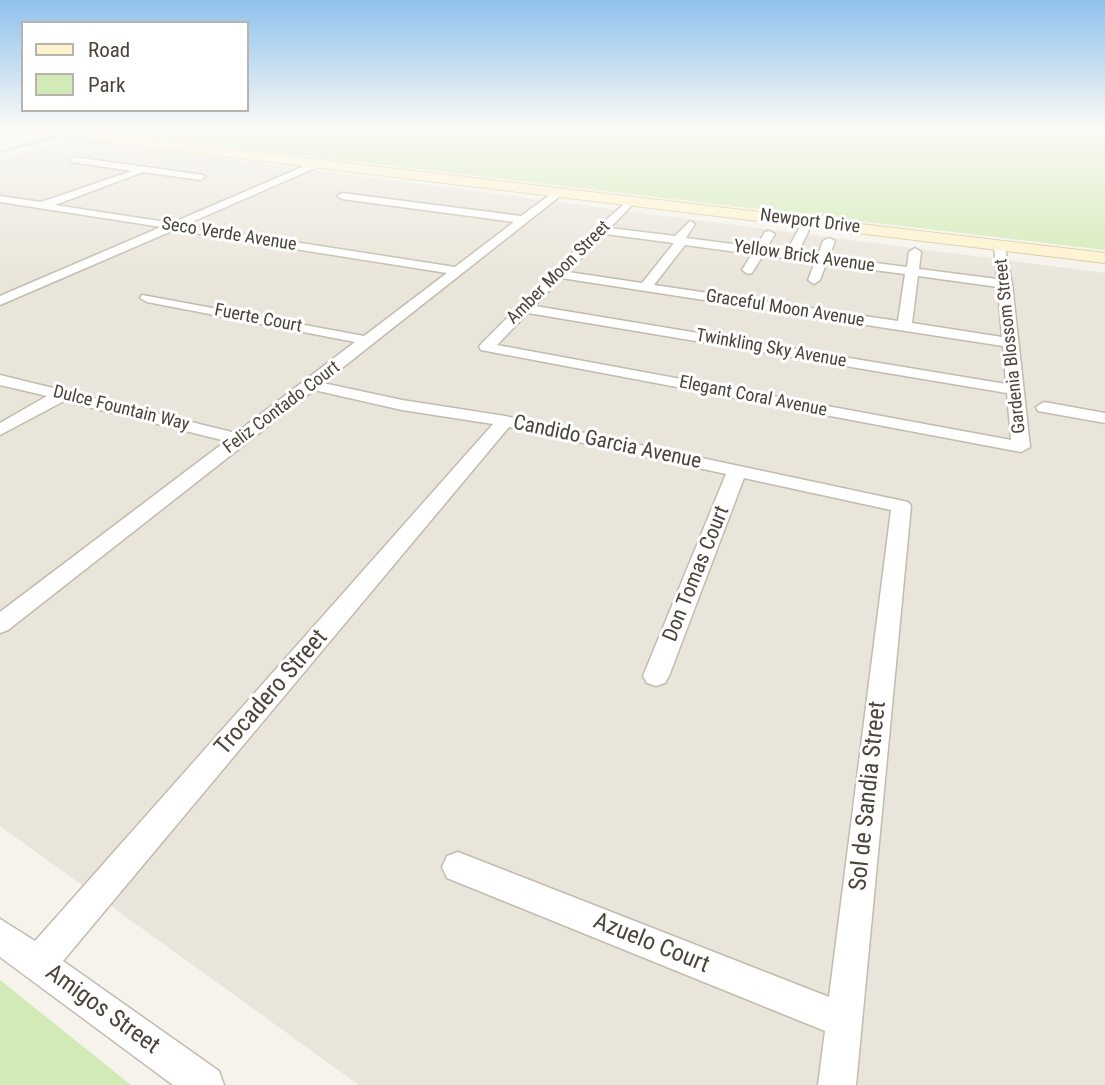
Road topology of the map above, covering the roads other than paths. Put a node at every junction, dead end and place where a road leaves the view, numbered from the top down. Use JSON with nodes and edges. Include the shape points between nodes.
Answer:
{"nodes":[{"id":1,"x":123,"y":178,"type":"edge"},
{"id":2,"x":286,"y":178,"type":"edge"},
{"id":3,"x":445,"y":178,"type":"edge"},
{"id":4,"x":561,"y":191,"type":"junction"},
{"id":5,"x":342,"y":196,"type":"dead end"},
{"id":6,"x":0,"y":199,"type":"edge"},
{"id":7,"x":632,"y":200,"type":"junction"},
{"id":8,"x":42,"y":206,"type":"junction"},
{"id":9,"x":524,"y":220,"type":"junction"},
{"id":10,"x":807,"y":221,"type":"junction"},
{"id":11,"x":690,"y":224,"type":"dead end"},
{"id":12,"x":175,"y":227,"type":"junction"},
{"id":13,"x":601,"y":229,"type":"junction"},
{"id":14,"x":768,"y":234,"type":"dead end"},
{"id":15,"x":682,"y":241,"type":"junction"},
{"id":16,"x":829,"y":242,"type":"dead end"},
{"id":17,"x":1000,"y":245,"type":"junction"},
{"id":18,"x":759,"y":251,"type":"junction"},
{"id":19,"x":915,"y":252,"type":"dead end"},
{"id":20,"x":791,"y":255,"type":"junction"},
{"id":21,"x":1105,"y":258,"type":"edge"},
{"id":22,"x":822,"y":260,"type":"junction"},
{"id":23,"x":459,"y":271,"type":"junction"},
{"id":24,"x":912,"y":272,"type":"junction"},
{"id":25,"x":559,"y":274,"type":"junction"},
{"id":26,"x":1006,"y":284,"type":"junction"},
{"id":27,"x":645,"y":287,"type":"junction"},
{"id":28,"x":147,"y":298,"type":"dead end"},
{"id":29,"x":0,"y":301,"type":"edge"},
{"id":30,"x":734,"y":301,"type":"junction"},
{"id":31,"x":525,"y":307,"type":"junction"},
{"id":32,"x":805,"y":312,"type":"junction"},
{"id":33,"x":904,"y":327,"type":"junction"},
{"id":34,"x":370,"y":341,"type":"junction"},
{"id":35,"x":1012,"y":343,"type":"junction"},
{"id":36,"x":486,"y":347,"type":"joint"},
{"id":37,"x":0,"y":380,"type":"edge"},
{"id":38,"x":312,"y":386,"type":"junction"},
{"id":39,"x":1016,"y":390,"type":"junction"},
{"id":40,"x":62,"y":395,"type":"junction"},
{"id":41,"x":1044,"y":407,"type":"dead end"},
{"id":42,"x":1105,"y":418,"type":"edge"},
{"id":43,"x":505,"y":421,"type":"junction"},
{"id":44,"x":0,"y":430,"type":"edge"},
{"id":45,"x":241,"y":439,"type":"junction"},
{"id":46,"x":1021,"y":447,"type":"joint"},
{"id":47,"x":737,"y":471,"type":"junction"},
{"id":48,"x":901,"y":506,"type":"joint"},
{"id":49,"x":0,"y":624,"type":"edge"},
{"id":50,"x":656,"y":676,"type":"dead end"},
{"id":51,"x":458,"y":867,"type":"dead end"},
{"id":52,"x":0,"y":936,"type":"edge"},
{"id":53,"x":38,"y":964,"type":"junction"},
{"id":54,"x":844,"y":1021,"type":"junction"},
{"id":55,"x":205,"y":1085,"type":"edge"},
{"id":56,"x":836,"y":1085,"type":"edge"}],
"edges":[{"from":1,"to":8,"type":"street"},
{"from":2,"to":12,"type":"street"},
{"from":3,"to":4,"type":"street","name":"Newport Drive"},
{"from":4,"to":7,"type":"street","name":"Newport Drive"},
{"from":4,"to":9,"type":"street","name":"Feliz Contado Court"},
{"from":5,"to":9,"type":"street"},
{"from":6,"to":8,"type":"street","name":"Seco Verde Avenue"},
{"from":7,"to":10,"type":"street","name":"Newport Drive"},
{"from":7,"to":13,"type":"street","name":"Amber Moon Street"},
{"from":8,"to":12,"type":"street","name":"Seco Verde Avenue"},
{"from":9,"to":23,"type":"street","name":"Feliz Contado Court"},
{"from":10,"to":17,"type":"street","name":"Newport Drive"},
{"from":10,"to":20,"type":"street"},
{"from":11,"to":15,"type":"street","via":[[680,237]]},
{"from":12,"to":23,"type":"street","name":"Seco Verde Avenue"},
{"from":12,"to":29,"type":"street"},
{"from":13,"to":15,"type":"street","name":"Yellow Brick Avenue"},
{"from":13,"to":25,"type":"street","name":"Amber Moon Street"},
{"from":14,"to":18,"type":"street"},
{"from":15,"to":18,"type":"street","name":"Yellow Brick Avenue"},
{"from":15,"to":27,"type":"street"},
{"from":16,"to":22,"type":"street"},
{"from":17,"to":21,"type":"street","name":"Newport Drive"},
{"from":17,"to":26,"type":"street","name":"Gardenia Blossom Street"},
{"from":18,"to":20,"type":"street","name":"Yellow Brick Avenue"},
{"from":18,"to":30,"type":"street"},
{"from":19,"to":24,"type":"street"},
{"from":20,"to":22,"type":"street","name":"Yellow Brick Avenue"},
{"from":22,"to":24,"type":"street","name":"Yellow Brick Avenue"},
{"from":22,"to":32,"type":"street"},
{"from":23,"to":34,"type":"street","name":"Feliz Contado Court"},
{"from":24,"to":26,"type":"street","name":"Yellow Brick Avenue"},
{"from":24,"to":33,"type":"street"},
{"from":25,"to":27,"type":"street","name":"Graceful Moon Avenue"},
{"from":25,"to":31,"type":"street","name":"Amber Moon Street"},
{"from":26,"to":35,"type":"street","name":"Gardenia Blossom Street"},
{"from":27,"to":30,"type":"street","name":"Graceful Moon Avenue"},
{"from":28,"to":34,"type":"street","name":"Fuerte Court"},
{"from":30,"to":32,"type":"street","name":"Graceful Moon Avenue"},
{"from":31,"to":36,"type":"street","name":"Amber Moon Street"},
{"from":31,"to":39,"type":"street","name":"Twinkling Sky Avenue"},
{"from":32,"to":33,"type":"street","name":"Graceful Moon Avenue"},
{"from":33,"to":35,"type":"street","name":"Graceful Moon Avenue"},
{"from":34,"to":38,"type":"street","name":"Feliz Contado Court"},
{"from":35,"to":39,"type":"street","name":"Gardenia Blossom Street"},
{"from":36,"to":46,"type":"street","name":"Elegant Coral Avenue"},
{"from":37,"to":40,"type":"street","name":"Dulce Fountain Way"},
{"from":38,"to":43,"type":"street","name":"Candido Garcia Avenue"},
{"from":38,"to":45,"type":"street","name":"Feliz Contado Court"},
{"from":39,"to":46,"type":"street","name":"Gardenia Blossom Street"},
{"from":40,"to":44,"type":"street"},
{"from":40,"to":45,"type":"street","name":"Dulce Fountain Way"},
{"from":41,"to":42,"type":"street"},
{"from":43,"to":47,"type":"street","name":"Candido Garcia Avenue"},
{"from":43,"to":53,"type":"street","name":"Trocadero Street"},
{"from":45,"to":49,"type":"street","name":"Feliz Contado Court"},
{"from":47,"to":48,"type":"street","name":"Candido Garcia Avenue"},
{"from":47,"to":50,"type":"street","name":"Don Tomas Court"},
{"from":48,"to":54,"type":"street","name":"Sol de Sandia Street"},
{"from":51,"to":54,"type":"street","name":"Azuelo Court"},
{"from":52,"to":53,"type":"street","name":"Amigos Street"},
{"from":53,"to":55,"type":"street","name":"Amigos Street"},
{"from":54,"to":56,"type":"street","name":"Sol de Sandia Street"}]}
